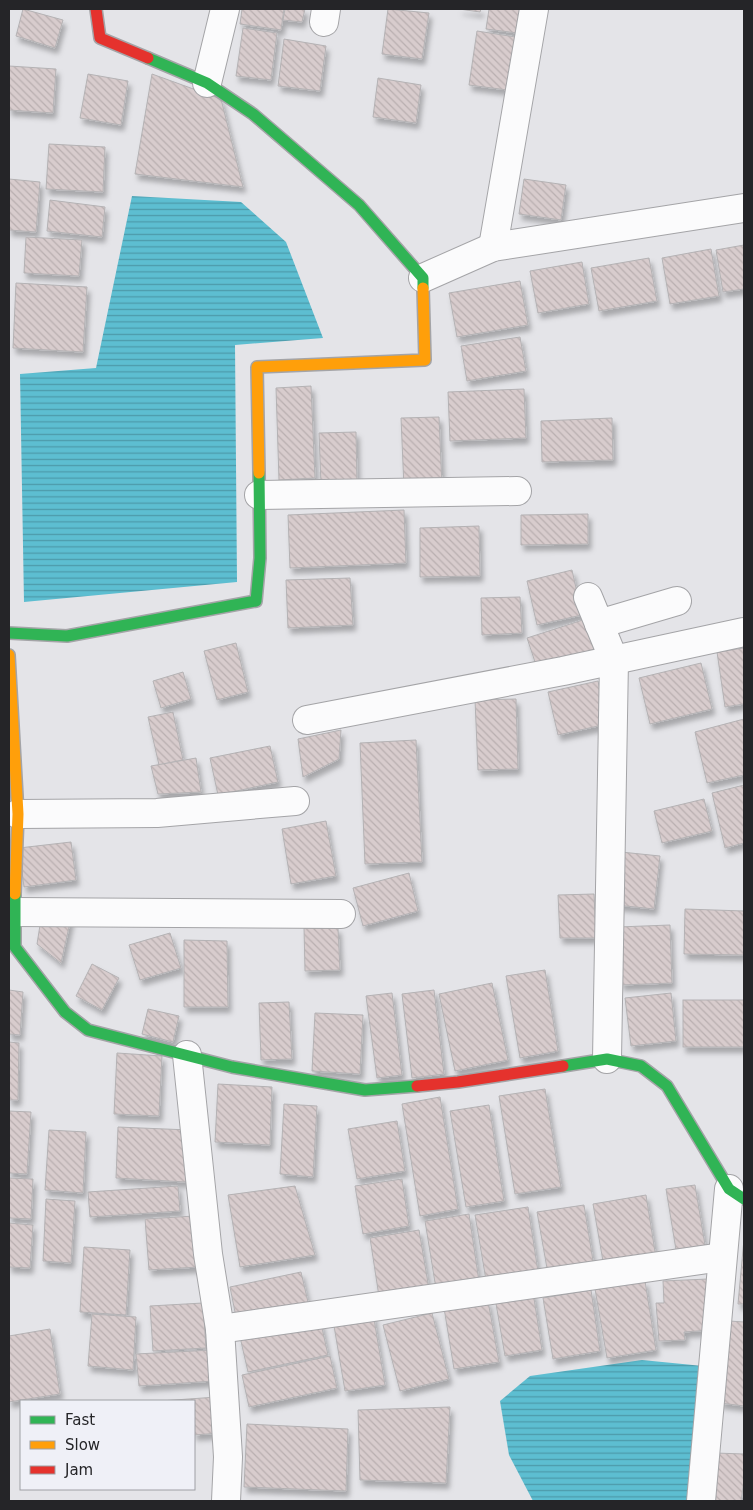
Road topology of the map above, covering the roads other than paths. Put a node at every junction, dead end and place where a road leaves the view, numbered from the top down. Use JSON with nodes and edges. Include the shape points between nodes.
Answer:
{"nodes":[{"id":1,"x":96,"y":9,"type":"edge"},
{"id":2,"x":225,"y":9,"type":"edge"},
{"id":3,"x":534,"y":9,"type":"edge"},
{"id":4,"x":207,"y":83,"type":"junction"},
{"id":5,"x":744,"y":208,"type":"edge"},
{"id":6,"x":492,"y":248,"type":"junction"},
{"id":7,"x":423,"y":278,"type":"junction"},
{"id":8,"x":517,"y":490,"type":"dead end"},
{"id":9,"x":259,"y":495,"type":"junction"},
{"id":10,"x":588,"y":596,"type":"dead end"},
{"id":11,"x":677,"y":601,"type":"dead end"},
{"id":12,"x":599,"y":624,"type":"junction"},
{"id":13,"x":744,"y":632,"type":"edge"},
{"id":14,"x":9,"y":633,"type":"edge"},
{"id":15,"x":9,"y":655,"type":"edge"},
{"id":16,"x":614,"y":660,"type":"junction"},
{"id":17,"x":307,"y":720,"type":"dead end"},
{"id":18,"x":295,"y":801,"type":"dead end"},
{"id":19,"x":18,"y":814,"type":"junction"},
{"id":20,"x":15,"y":912,"type":"junction"},
{"id":21,"x":341,"y":914,"type":"dead end"},
{"id":22,"x":12,"y":946,"type":"edge"},
{"id":23,"x":187,"y":1055,"type":"junction"},
{"id":24,"x":607,"y":1059,"type":"junction"},
{"id":25,"x":737,"y":1194,"type":"edge"},
{"id":26,"x":722,"y":1257,"type":"junction"},
{"id":27,"x":220,"y":1329,"type":"junction"},
{"id":28,"x":226,"y":1501,"type":"edge"},
{"id":29,"x":701,"y":1501,"type":"edge"}],
"edges":[{"from":1,"to":4,"type":"street","via":[[100,38]]},
{"from":2,"to":4,"type":"street"},
{"from":3,"to":6,"type":"street"},
{"from":4,"to":7,"type":"street","via":[[253,114],[359,205]]},
{"from":5,"to":6,"type":"street"},
{"from":6,"to":7,"type":"street"},
{"from":7,"to":9,"type":"street","via":[[425,360],[257,367]]},
{"from":8,"to":9,"type":"street"},
{"from":9,"to":14,"type":"street","via":[[260,558],[256,601],[67,636]]},
{"from":10,"to":12,"type":"street"},
{"from":11,"to":12,"type":"street"},
{"from":12,"to":16,"type":"street"},
{"from":13,"to":16,"type":"street"},
{"from":15,"to":19,"type":"street"},
{"from":16,"to":17,"type":"street"},
{"from":16,"to":24,"type":"street"},
{"from":18,"to":19,"type":"street","via":[[157,813]]},
{"from":19,"to":20,"type":"street"},
{"from":20,"to":21,"type":"street"},
{"from":20,"to":22,"type":"street"},
{"from":22,"to":23,"type":"street","via":[[65,1012],[88,1030]]},
{"from":23,"to":24,"type":"street","via":[[232,1067],[365,1090],[458,1082]]},
{"from":23,"to":27,"type":"street","via":[[208,1254]]},
{"from":24,"to":25,"type":"street","via":[[641,1066],[668,1086]]},
{"from":25,"to":26,"type":"street"},
{"from":26,"to":27,"type":"street"},
{"from":26,"to":29,"type":"street"},
{"from":27,"to":28,"type":"street","via":[[228,1457]]}]}
